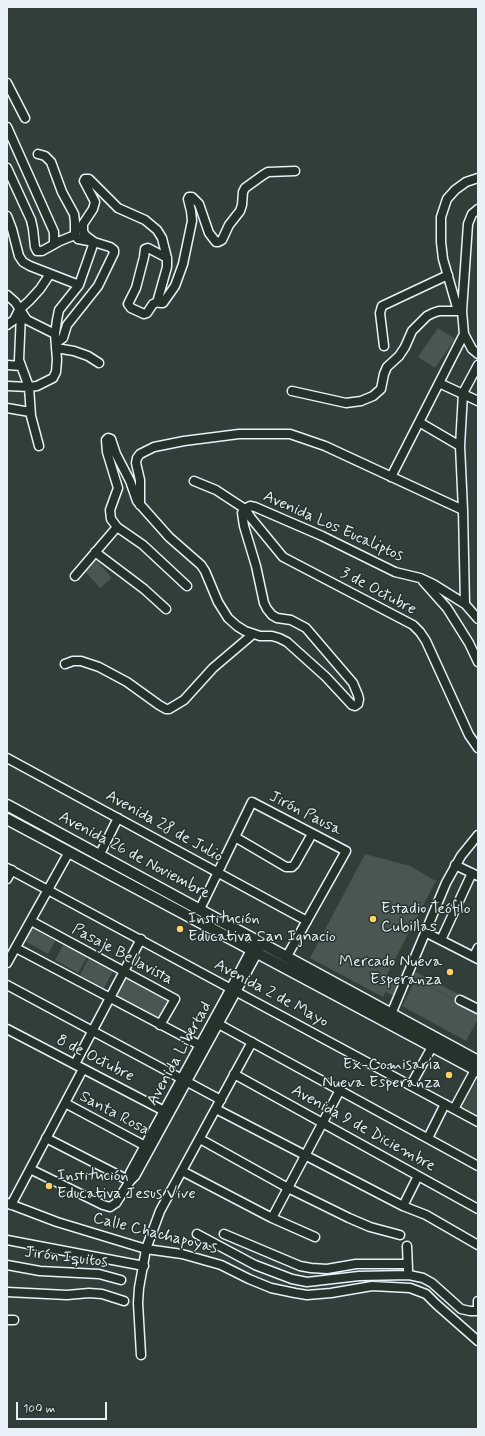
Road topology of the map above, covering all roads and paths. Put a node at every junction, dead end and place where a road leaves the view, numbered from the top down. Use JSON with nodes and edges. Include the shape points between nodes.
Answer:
{"nodes":[{"id":1,"x":7,"y":83,"type":"edge"},
{"id":2,"x":10,"y":95,"type":"edge"},
{"id":3,"x":25,"y":118,"type":"dead end"},
{"id":4,"x":7,"y":127,"type":"edge"},
{"id":5,"x":38,"y":154,"type":"dead end"},
{"id":6,"x":7,"y":168,"type":"edge"},
{"id":7,"x":295,"y":171,"type":"dead end"},
{"id":8,"x":478,"y":178,"type":"edge"},
{"id":9,"x":478,"y":209,"type":"edge"},
{"id":10,"x":7,"y":216,"type":"edge"},
{"id":11,"x":10,"y":229,"type":"edge"},
{"id":12,"x":75,"y":235,"type":"junction"},
{"id":13,"x":94,"y":242,"type":"junction"},
{"id":14,"x":54,"y":244,"type":"junction"},
{"id":15,"x":167,"y":258,"type":"junction"},
{"id":16,"x":50,"y":274,"type":"junction"},
{"id":17,"x":448,"y":275,"type":"junction"},
{"id":18,"x":79,"y":285,"type":"junction"},
{"id":19,"x":7,"y":295,"type":"edge"},
{"id":20,"x":158,"y":302,"type":"junction"},
{"id":21,"x":20,"y":311,"type":"junction"},
{"id":22,"x":460,"y":311,"type":"junction"},
{"id":23,"x":7,"y":325,"type":"edge"},
{"id":24,"x":464,"y":334,"type":"junction"},
{"id":25,"x":56,"y":342,"type":"junction"},
{"id":26,"x":384,"y":346,"type":"dead end"},
{"id":27,"x":478,"y":354,"type":"edge"},
{"id":28,"x":99,"y":363,"type":"dead end"},
{"id":29,"x":7,"y":365,"type":"edge"},
{"id":30,"x":478,"y":365,"type":"edge"},
{"id":31,"x":21,"y":366,"type":"junction"},
{"id":32,"x":439,"y":382,"type":"junction"},
{"id":33,"x":7,"y":386,"type":"edge"},
{"id":34,"x":29,"y":387,"type":"junction"},
{"id":35,"x":292,"y":391,"type":"dead end"},
{"id":36,"x":463,"y":393,"type":"junction"},
{"id":37,"x":478,"y":401,"type":"edge"},
{"id":38,"x":7,"y":408,"type":"edge"},
{"id":39,"x":30,"y":412,"type":"junction"},
{"id":40,"x":419,"y":422,"type":"junction"},
{"id":41,"x":39,"y":446,"type":"dead end"},
{"id":42,"x":460,"y":446,"type":"junction"},
{"id":43,"x":391,"y":477,"type":"junction"},
{"id":44,"x":194,"y":481,"type":"dead end"},
{"id":45,"x":140,"y":506,"type":"junction"},
{"id":46,"x":245,"y":509,"type":"junction"},
{"id":47,"x":463,"y":510,"type":"junction"},
{"id":48,"x":117,"y":527,"type":"junction"},
{"id":49,"x":95,"y":552,"type":"junction"},
{"id":50,"x":75,"y":576,"type":"dead end"},
{"id":51,"x":420,"y":578,"type":"junction"},
{"id":52,"x":187,"y":586,"type":"dead end"},
{"id":53,"x":465,"y":604,"type":"junction"},
{"id":54,"x":166,"y":609,"type":"dead end"},
{"id":55,"x":478,"y":618,"type":"edge"},
{"id":56,"x":253,"y":634,"type":"junction"},
{"id":57,"x":478,"y":662,"type":"edge"},
{"id":58,"x":65,"y":664,"type":"dead end"},
{"id":59,"x":478,"y":748,"type":"edge"},
{"id":60,"x":7,"y":758,"type":"edge"},
{"id":61,"x":7,"y":805,"type":"edge"},
{"id":62,"x":118,"y":818,"type":"junction"},
{"id":63,"x":7,"y":819,"type":"edge"},
{"id":64,"x":312,"y":834,"type":"junction"},
{"id":65,"x":478,"y":835,"type":"edge"},
{"id":66,"x":235,"y":837,"type":"junction"},
{"id":67,"x":69,"y":852,"type":"junction"},
{"id":68,"x":100,"y":854,"type":"junction"},
{"id":69,"x":455,"y":865,"type":"junction"},
{"id":70,"x":9,"y":869,"type":"edge"},
{"id":71,"x":218,"y":872,"type":"junction"},
{"id":72,"x":475,"y":874,"type":"edge"},
{"id":73,"x":7,"y":879,"type":"edge"},
{"id":74,"x":48,"y":889,"type":"junction"},
{"id":75,"x":200,"y":909,"type":"junction"},
{"id":76,"x":31,"y":921,"type":"junction"},
{"id":77,"x":307,"y":921,"type":"junction"},
{"id":78,"x":425,"y":932,"type":"junction"},
{"id":79,"x":141,"y":939,"type":"junction"},
{"id":80,"x":441,"y":940,"type":"junction"},
{"id":81,"x":259,"y":942,"type":"junction"},
{"id":82,"x":16,"y":948,"type":"junction"},
{"id":83,"x":478,"y":948,"type":"edge"},
{"id":84,"x":254,"y":952,"type":"junction"},
{"id":85,"x":287,"y":956,"type":"junction"},
{"id":86,"x":476,"y":958,"type":"edge"},
{"id":87,"x":7,"y":963,"type":"edge"},
{"id":88,"x":124,"y":972,"type":"junction"},
{"id":89,"x":7,"y":986,"type":"edge"},
{"id":90,"x":234,"y":990,"type":"junction"},
{"id":91,"x":110,"y":998,"type":"junction"},
{"id":92,"x":460,"y":1000,"type":"dead end"},
{"id":93,"x":478,"y":1009,"type":"edge"},
{"id":94,"x":389,"y":1018,"type":"junction"},
{"id":95,"x":216,"y":1023,"type":"junction"},
{"id":96,"x":160,"y":1025,"type":"junction"},
{"id":97,"x":7,"y":1030,"type":"edge"},
{"id":98,"x":93,"y":1030,"type":"junction"},
{"id":99,"x":252,"y":1042,"type":"junction"},
{"id":100,"x":202,"y":1047,"type":"junction"},
{"id":101,"x":432,"y":1047,"type":"junction"},
{"id":102,"x":75,"y":1064,"type":"junction"},
{"id":103,"x":477,"y":1067,"type":"edge"},
{"id":104,"x":83,"y":1069,"type":"junction"},
{"id":105,"x":234,"y":1074,"type":"junction"},
{"id":106,"x":185,"y":1080,"type":"junction"},
{"id":107,"x":411,"y":1085,"type":"junction"},
{"id":108,"x":340,"y":1090,"type":"junction"},
{"id":109,"x":221,"y":1100,"type":"junction"},
{"id":110,"x":65,"y":1103,"type":"junction"},
{"id":111,"x":444,"y":1104,"type":"junction"},
{"id":112,"x":216,"y":1108,"type":"junction"},
{"id":113,"x":454,"y":1109,"type":"junction"},
{"id":114,"x":167,"y":1112,"type":"junction"},
{"id":115,"x":478,"y":1122,"type":"edge"},
{"id":116,"x":322,"y":1123,"type":"junction"},
{"id":117,"x":46,"y":1138,"type":"junction"},
{"id":118,"x":428,"y":1138,"type":"junction"},
{"id":119,"x":200,"y":1139,"type":"junction"},
{"id":120,"x":147,"y":1148,"type":"junction"},
{"id":121,"x":305,"y":1156,"type":"junction"},
{"id":122,"x":478,"y":1166,"type":"edge"},
{"id":123,"x":30,"y":1169,"type":"junction"},
{"id":124,"x":182,"y":1171,"type":"junction"},
{"id":125,"x":418,"y":1176,"type":"junction"},
{"id":126,"x":130,"y":1181,"type":"junction"},
{"id":127,"x":288,"y":1188,"type":"junction"},
{"id":128,"x":9,"y":1204,"type":"edge"},
{"id":129,"x":403,"y":1206,"type":"junction"},
{"id":130,"x":478,"y":1209,"type":"edge"},
{"id":131,"x":272,"y":1218,"type":"junction"},
{"id":132,"x":198,"y":1234,"type":"dead end"},
{"id":133,"x":224,"y":1234,"type":"dead end"},
{"id":134,"x":400,"y":1235,"type":"dead end"},
{"id":135,"x":315,"y":1237,"type":"dead end"},
{"id":136,"x":7,"y":1240,"type":"edge"},
{"id":137,"x":478,"y":1245,"type":"edge"},
{"id":138,"x":407,"y":1246,"type":"dead end"},
{"id":139,"x":146,"y":1249,"type":"junction"},
{"id":140,"x":408,"y":1264,"type":"junction"},
{"id":141,"x":7,"y":1265,"type":"edge"},
{"id":142,"x":144,"y":1266,"type":"junction"},
{"id":143,"x":409,"y":1276,"type":"junction"},
{"id":144,"x":121,"y":1280,"type":"dead end"},
{"id":145,"x":7,"y":1292,"type":"edge"},
{"id":146,"x":124,"y":1301,"type":"dead end"},
{"id":147,"x":478,"y":1301,"type":"edge"},
{"id":148,"x":478,"y":1310,"type":"edge"},
{"id":149,"x":478,"y":1341,"type":"edge"},
{"id":150,"x":141,"y":1355,"type":"dead end"}],
"edges":[{"from":1,"to":2,"type":"street"},
{"from":2,"to":3,"type":"street"},
{"from":4,"to":14,"type":"street","via":[[52,227]]},
{"from":5,"to":12,"type":"street","via":[[51,162],[62,192],[74,214]]},
{"from":6,"to":14,"type":"street","via":[[31,220],[37,251]]},
{"from":7,"to":20,"type":"street","via":[[268,172],[245,188],[240,211],[222,240],[218,242],[209,234],[199,204],[192,196],[189,197],[192,221],[183,264],[168,297],[164,303]]},
{"from":8,"to":17,"type":"street","via":[[466,182],[455,190],[447,200],[441,217],[443,259]]},
{"from":9,"to":22,"type":"street","via":[[472,214],[468,224]]},
{"from":10,"to":11,"type":"street"},
{"from":11,"to":16,"type":"street","via":[[23,262]]},
{"from":12,"to":13,"type":"street","via":[[78,239]]},
{"from":12,"to":14,"type":"street"},
{"from":13,"to":15,"type":"street","via":[[83,232],[83,224],[95,202],[85,179],[89,179],[118,208],[145,220],[157,230],[162,238]]},
{"from":13,"to":18,"type":"street"},
{"from":13,"to":25,"type":"street","via":[[110,247],[114,253],[98,286],[67,325],[63,338]]},
{"from":15,"to":20,"type":"street"},
{"from":15,"to":20,"type":"street","via":[[148,248],[145,249],[136,288],[128,304],[145,314]]},
{"from":16,"to":18,"type":"street"},
{"from":16,"to":21,"type":"street"},
{"from":17,"to":22,"type":"street"},
{"from":17,"to":26,"type":"street","via":[[382,306],[380,313]]},
{"from":18,"to":25,"type":"street","via":[[60,310]]},
{"from":19,"to":21,"type":"street"},
{"from":21,"to":23,"type":"street"},
{"from":21,"to":25,"type":"street","via":[[27,320]]},
{"from":21,"to":31,"type":"street"},
{"from":22,"to":24,"type":"street"},
{"from":22,"to":35,"type":"street","via":[[433,312],[420,322],[412,331],[399,356],[387,367],[381,389],[367,398],[346,403]]},
{"from":24,"to":27,"type":"street","via":[[472,349]]},
{"from":24,"to":32,"type":"street"},
{"from":25,"to":28,"type":"street"},
{"from":25,"to":34,"type":"street","via":[[56,372],[53,378]]},
{"from":29,"to":31,"type":"street"},
{"from":30,"to":36,"type":"street"},
{"from":31,"to":34,"type":"street"},
{"from":32,"to":36,"type":"street"},
{"from":32,"to":40,"type":"street"},
{"from":33,"to":34,"type":"street"},
{"from":34,"to":39,"type":"street"},
{"from":36,"to":37,"type":"street"},
{"from":36,"to":42,"type":"street"},
{"from":38,"to":39,"type":"street"},
{"from":39,"to":41,"type":"street"},
{"from":40,"to":42,"type":"street"},
{"from":40,"to":43,"type":"street"},
{"from":42,"to":47,"type":"street"},
{"from":43,"to":45,"type":"street","via":[[325,446],[290,434],[232,435],[154,447],[140,454],[136,463],[140,480]]},
{"from":43,"to":47,"type":"street"},
{"from":44,"to":46,"type":"street","name":"Avenida Los Eucaliptos","via":[[216,490]]},
{"from":45,"to":48,"type":"street","via":[[111,439],[108,438],[107,452],[118,488],[110,514]]},
{"from":45,"to":56,"type":"street","via":[[205,571],[228,618]]},
{"from":46,"to":51,"type":"street","name":"Avenida Los Eucaliptos","via":[[250,506],[256,507],[394,572]]},
{"from":46,"to":56,"type":"street","via":[[242,513],[244,526],[267,609],[277,618],[291,620],[306,628],[352,683],[358,694],[358,704],[352,705],[326,677],[287,642],[272,636]]},
{"from":46,"to":59,"type":"street","name":"3 de Octubre","via":[[283,557],[413,625],[420,632],[469,735]]},
{"from":47,"to":53,"type":"street"},
{"from":48,"to":49,"type":"street"},
{"from":48,"to":52,"type":"street","via":[[143,545]]},
{"from":49,"to":50,"type":"street"},
{"from":49,"to":54,"type":"street"},
{"from":51,"to":53,"type":"street","name":"Avenida Los Eucaliptos"},
{"from":51,"to":57,"type":"street","via":[[447,608]]},
{"from":53,"to":55,"type":"street","name":"Avenida Los Eucaliptos"},
{"from":56,"to":58,"type":"street","via":[[212,668],[184,700],[169,709],[99,667],[81,661]]},
{"from":60,"to":62,"type":"street","name":"Avenida 28 de Julio"},
{"from":61,"to":68,"type":"main road","name":"Avenida 26 de Noviembre"},
{"from":62,"to":68,"type":"street"},
{"from":62,"to":71,"type":"street","name":"Avenida 28 de Julio"},
{"from":63,"to":67,"type":"main road","name":"Avenida 26 de Noviembre"},
{"from":64,"to":66,"type":"street","via":[[292,867],[286,867]]},
{"from":64,"to":66,"type":"street","name":"Jirón Pausa","via":[[252,802]]},
{"from":64,"to":77,"type":"street","name":"Jirón Pausa","via":[[346,851]]},
{"from":65,"to":69,"type":"street"},
{"from":66,"to":71,"type":"street"},
{"from":67,"to":74,"type":"street"},
{"from":67,"to":84,"type":"main road","name":"Avenida 26 de Noviembre"},
{"from":68,"to":75,"type":"main road","name":"Avenida 26 de Noviembre"},
{"from":69,"to":72,"type":"street"},
{"from":69,"to":78,"type":"street"},
{"from":70,"to":73,"type":"street"},
{"from":70,"to":74,"type":"street","name":"Avenida 2 de Mayo"},
{"from":71,"to":75,"type":"street"},
{"from":71,"to":77,"type":"street","name":"Avenida 28 de Julio"},
{"from":72,"to":80,"type":"street"},
{"from":74,"to":76,"type":"street"},
{"from":74,"to":79,"type":"street","name":"Avenida 2 de Mayo"},
{"from":75,"to":81,"type":"main road","name":"Avenida 26 de Noviembre"},
{"from":76,"to":82,"type":"street"},
{"from":76,"to":88,"type":"street","name":"Pasaje Bellavista"},
{"from":77,"to":85,"type":"street"},
{"from":78,"to":80,"type":"street"},
{"from":78,"to":94,"type":"street"},
{"from":79,"to":88,"type":"street"},
{"from":79,"to":90,"type":"street","name":"Avenida 2 de Mayo"},
{"from":80,"to":86,"type":"street"},
{"from":81,"to":84,"type":"street","name":"Avenida Libertad"},
{"from":81,"to":85,"type":"main road","name":"Avenida 26 de Noviembre"},
{"from":82,"to":87,"type":"street"},
{"from":82,"to":91,"type":"street"},
{"from":83,"to":86,"type":"street"},
{"from":84,"to":90,"type":"street","name":"Avenida Libertad"},
{"from":84,"to":94,"type":"main road","name":"Avenida 26 de Noviembre"},
{"from":85,"to":94,"type":"main road","name":"Avenida 26 de Noviembre"},
{"from":88,"to":91,"type":"street"},
{"from":88,"to":96,"type":"street","name":"Pasaje Bellavista","via":[[175,999]]},
{"from":89,"to":98,"type":"street"},
{"from":90,"to":95,"type":"street","name":"Avenida Libertad"},
{"from":90,"to":107,"type":"street","name":"Avenida 2 de Mayo"},
{"from":91,"to":96,"type":"street"},
{"from":91,"to":98,"type":"street"},
{"from":92,"to":93,"type":"street"},
{"from":94,"to":101,"type":"main road","name":"Avenida 26 de Noviembre"},
{"from":94,"to":103,"type":"main road","name":"Avenida 26 de Noviembre"},
{"from":95,"to":99,"type":"street"},
{"from":95,"to":100,"type":"street","name":"Avenida Libertad"},
{"from":96,"to":100,"type":"street"},
{"from":97,"to":102,"type":"street","name":"8 de Octubre"},
{"from":98,"to":102,"type":"street"},
{"from":98,"to":106,"type":"street"},
{"from":99,"to":105,"type":"street"},
{"from":99,"to":108,"type":"street"},
{"from":100,"to":106,"type":"street","name":"Avenida Libertad"},
{"from":101,"to":103,"type":"main road","name":"Avenida 26 de Noviembre"},
{"from":101,"to":107,"type":"street"},
{"from":102,"to":104,"type":"street","name":"8 de Octubre"},
{"from":103,"to":113,"type":"street"},
{"from":104,"to":110,"type":"street"},
{"from":104,"to":114,"type":"street","name":"8 de Octubre"},
{"from":105,"to":109,"type":"street"},
{"from":105,"to":116,"type":"street","name":"Avenida 9 de Diciembre"},
{"from":106,"to":109,"type":"street"},
{"from":106,"to":114,"type":"street","name":"Avenida Libertad"},
{"from":107,"to":111,"type":"street","name":"Avenida 2 de Mayo"},
{"from":108,"to":116,"type":"street"},
{"from":108,"to":118,"type":"street"},
{"from":109,"to":112,"type":"street"},
{"from":110,"to":117,"type":"street"},
{"from":110,"to":120,"type":"street","name":"Santa Rosa"},
{"from":111,"to":113,"type":"street","name":"Avenida 2 de Mayo"},
{"from":111,"to":118,"type":"street"},
{"from":112,"to":119,"type":"street"},
{"from":112,"to":121,"type":"street"},
{"from":113,"to":115,"type":"street","name":"Avenida 2 de Mayo"},
{"from":114,"to":120,"type":"street","name":"Avenida Libertad"},
{"from":116,"to":121,"type":"street"},
{"from":116,"to":125,"type":"street","name":"Avenida 9 de Diciembre"},
{"from":117,"to":123,"type":"street"},
{"from":117,"to":126,"type":"street"},
{"from":118,"to":122,"type":"street"},
{"from":119,"to":124,"type":"street"},
{"from":119,"to":127,"type":"street"},
{"from":120,"to":126,"type":"street","name":"Avenida Libertad","via":[[130,1173]]},
{"from":121,"to":127,"type":"street"},
{"from":121,"to":129,"type":"street"},
{"from":123,"to":126,"type":"street","name":"Avenida Libertad","via":[[108,1207],[118,1201]]},
{"from":123,"to":128,"type":"street"},
{"from":124,"to":131,"type":"street"},
{"from":124,"to":139,"type":"street","via":[[160,1211]]},
{"from":125,"to":129,"type":"street"},
{"from":125,"to":130,"type":"street","name":"Avenida 9 de Diciembre"},
{"from":127,"to":131,"type":"street"},
{"from":127,"to":134,"type":"street","via":[[370,1227]]},
{"from":128,"to":139,"type":"street","name":"Calle Chachapoyas","via":[[57,1222]]},
{"from":129,"to":137,"type":"street","via":[[426,1215]]},
{"from":131,"to":135,"type":"street"},
{"from":132,"to":143,"type":"street","via":[[255,1265],[307,1282],[359,1276]]},
{"from":133,"to":140,"type":"street","via":[[300,1266],[311,1268],[327,1269],[356,1264]]},
{"from":136,"to":142,"type":"street"},
{"from":138,"to":140,"type":"street"},
{"from":139,"to":142,"type":"street"},
{"from":139,"to":149,"type":"street","name":"Calle Chachapoyas","via":[[197,1258],[221,1265],[271,1288],[307,1295],[372,1286],[410,1288],[426,1294]]},
{"from":140,"to":143,"type":"street"},
{"from":141,"to":144,"type":"street","name":"Jirón Iquitos","via":[[40,1271],[99,1274]]},
{"from":142,"to":150,"type":"street","via":[[138,1303]]},
{"from":143,"to":148,"type":"street","via":[[423,1278],[432,1283],[461,1309]]},
{"from":145,"to":146,"type":"street","via":[[67,1295],[89,1293]]},
{"from":147,"to":148,"type":"street"}]}
